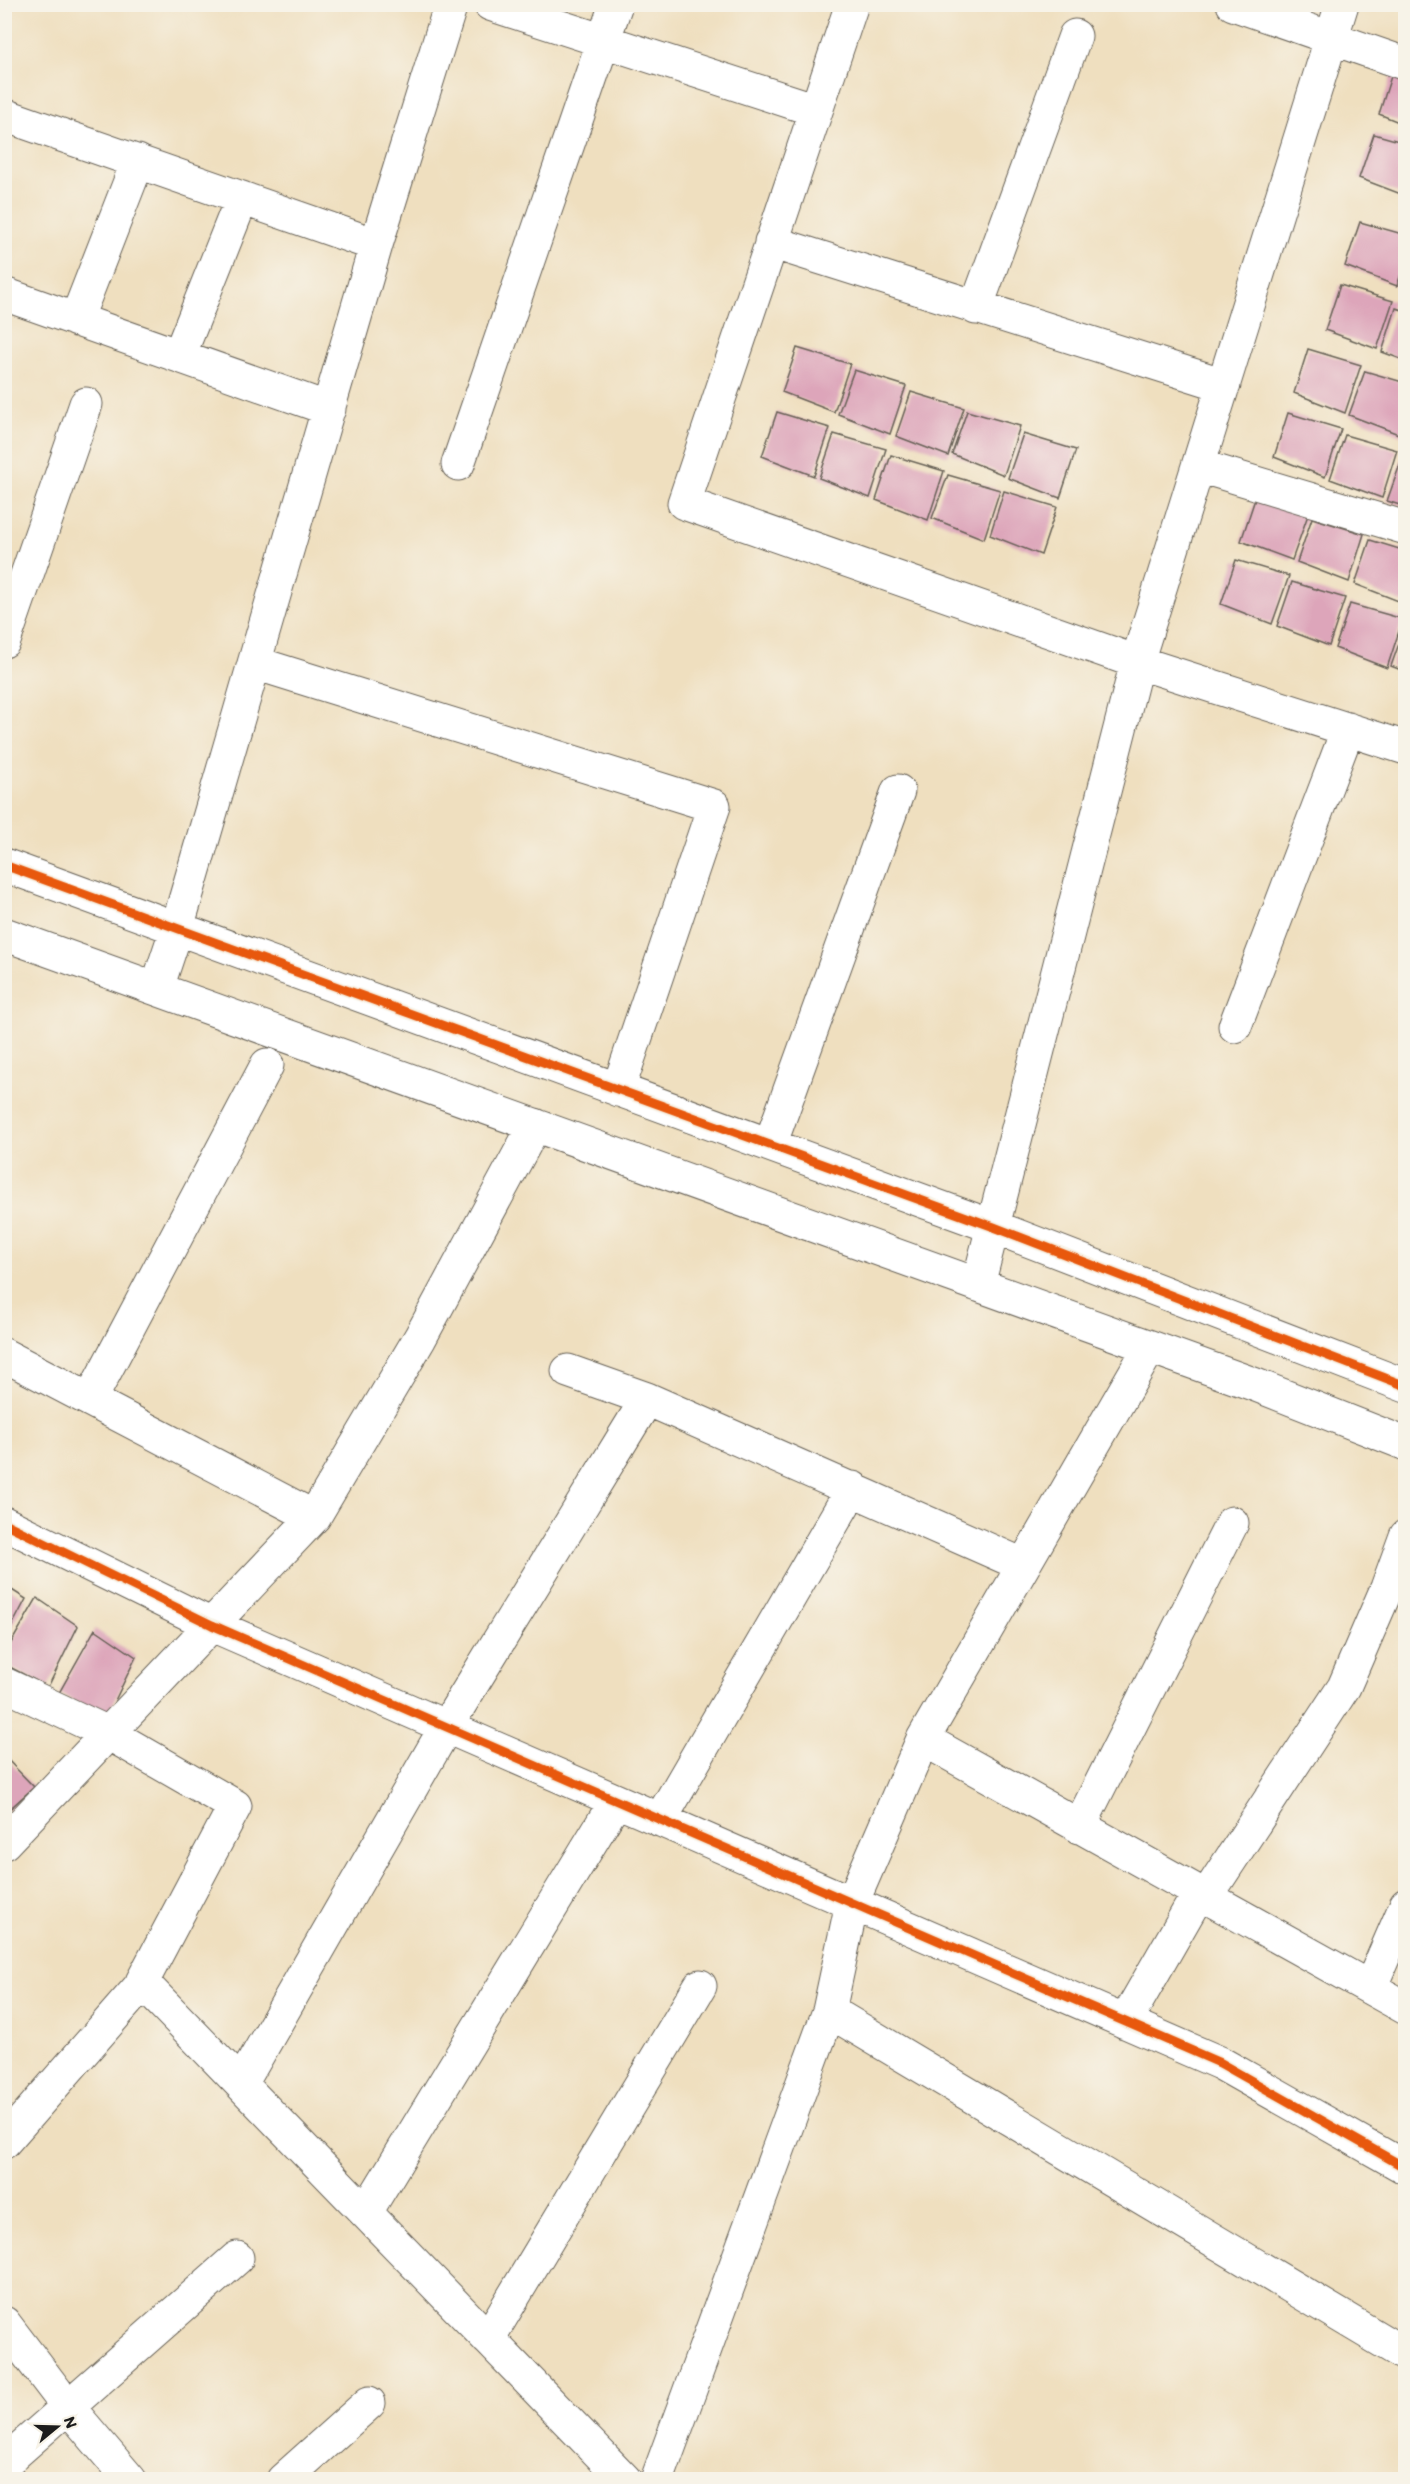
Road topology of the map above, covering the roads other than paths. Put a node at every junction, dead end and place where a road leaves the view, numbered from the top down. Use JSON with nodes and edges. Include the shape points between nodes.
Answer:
{"nodes":[{"id":1,"x":452,"y":4,"type":"edge"},
{"id":2,"x":490,"y":4,"type":"edge"},
{"id":3,"x":616,"y":4,"type":"edge"},
{"id":4,"x":852,"y":4,"type":"edge"},
{"id":5,"x":1233,"y":4,"type":"edge"},
{"id":6,"x":1342,"y":4,"type":"edge"},
{"id":7,"x":1075,"y":36,"type":"dead end"},
{"id":8,"x":1332,"y":38,"type":"junction"},
{"id":9,"x":604,"y":41,"type":"junction"},
{"id":10,"x":1406,"y":64,"type":"edge"},
{"id":11,"x":816,"y":110,"type":"junction"},
{"id":12,"x":4,"y":115,"type":"edge"},
{"id":13,"x":138,"y":161,"type":"junction"},
{"id":14,"x":242,"y":198,"type":"junction"},
{"id":15,"x":771,"y":242,"type":"junction"},
{"id":16,"x":376,"y":245,"type":"junction"},
{"id":17,"x":4,"y":294,"type":"edge"},
{"id":18,"x":976,"y":308,"type":"junction"},
{"id":19,"x":76,"y":320,"type":"junction"},
{"id":20,"x":179,"y":356,"type":"junction"},
{"id":21,"x":1224,"y":385,"type":"junction"},
{"id":22,"x":86,"y":404,"type":"dead end"},
{"id":23,"x":329,"y":409,"type":"junction"},
{"id":24,"x":458,"y":464,"type":"dead end"},
{"id":25,"x":1199,"y":466,"type":"junction"},
{"id":26,"x":1406,"y":528,"type":"edge"},
{"id":27,"x":4,"y":641,"type":"edge"},
{"id":28,"x":1137,"y":662,"type":"junction"},
{"id":29,"x":255,"y":663,"type":"junction"},
{"id":30,"x":1347,"y":729,"type":"junction"},
{"id":31,"x":1406,"y":747,"type":"edge"},
{"id":32,"x":898,"y":791,"type":"dead end"},
{"id":33,"x":4,"y":865,"type":"edge"},
{"id":34,"x":177,"y":928,"type":"junction"},
{"id":35,"x":4,"y":933,"type":"edge"},
{"id":36,"x":157,"y":988,"type":"junction"},
{"id":37,"x":1235,"y":1026,"type":"dead end"},
{"id":38,"x":267,"y":1065,"type":"dead end"},
{"id":39,"x":618,"y":1090,"type":"junction"},
{"id":40,"x":534,"y":1125,"type":"junction"},
{"id":41,"x":770,"y":1145,"type":"junction"},
{"id":42,"x":994,"y":1227,"type":"junction"},
{"id":43,"x":978,"y":1285,"type":"junction"},
{"id":44,"x":1150,"y":1347,"type":"junction"},
{"id":45,"x":4,"y":1355,"type":"edge"},
{"id":46,"x":568,"y":1371,"type":"dead end"},
{"id":47,"x":1406,"y":1386,"type":"edge"},
{"id":48,"x":647,"y":1399,"type":"junction"},
{"id":49,"x":90,"y":1400,"type":"junction"},
{"id":50,"x":1406,"y":1444,"type":"edge"},
{"id":51,"x":853,"y":1488,"type":"junction"},
{"id":52,"x":314,"y":1517,"type":"junction"},
{"id":53,"x":4,"y":1523,"type":"edge"},
{"id":54,"x":1232,"y":1523,"type":"dead end"},
{"id":55,"x":1406,"y":1536,"type":"edge"},
{"id":56,"x":1023,"y":1565,"type":"junction"},
{"id":57,"x":212,"y":1624,"type":"junction"},
{"id":58,"x":4,"y":1684,"type":"edge"},
{"id":59,"x":446,"y":1727,"type":"junction"},
{"id":60,"x":108,"y":1733,"type":"junction"},
{"id":61,"x":922,"y":1739,"type":"junction"},
{"id":62,"x":616,"y":1801,"type":"junction"},
{"id":63,"x":660,"y":1820,"type":"junction"},
{"id":64,"x":1079,"y":1827,"type":"junction"},
{"id":65,"x":4,"y":1843,"type":"edge"},
{"id":66,"x":1203,"y":1895,"type":"junction"},
{"id":67,"x":852,"y":1903,"type":"junction"},
{"id":68,"x":1406,"y":1905,"type":"edge"},
{"id":69,"x":143,"y":1983,"type":"junction"},
{"id":70,"x":700,"y":1986,"type":"dead end"},
{"id":71,"x":1370,"y":1988,"type":"junction"},
{"id":72,"x":1406,"y":2008,"type":"edge"},
{"id":73,"x":829,"y":2011,"type":"junction"},
{"id":74,"x":1125,"y":2022,"type":"junction"},
{"id":75,"x":241,"y":2084,"type":"junction"},
{"id":76,"x":4,"y":2142,"type":"edge"},
{"id":77,"x":1406,"y":2168,"type":"edge"},
{"id":78,"x":366,"y":2212,"type":"junction"},
{"id":79,"x":237,"y":2258,"type":"dead end"},
{"id":80,"x":4,"y":2323,"type":"edge"},
{"id":81,"x":488,"y":2339,"type":"junction"},
{"id":82,"x":1406,"y":2355,"type":"edge"},
{"id":83,"x":369,"y":2403,"type":"dead end"},
{"id":84,"x":68,"y":2407,"type":"junction"},
{"id":85,"x":4,"y":2463,"type":"edge"},
{"id":86,"x":130,"y":2480,"type":"edge"},
{"id":87,"x":283,"y":2480,"type":"edge"},
{"id":88,"x":625,"y":2480,"type":"edge"},
{"id":89,"x":657,"y":2480,"type":"edge"}],
"edges":[{"from":1,"to":16,"type":"street"},
{"from":2,"to":9,"type":"street"},
{"from":3,"to":9,"type":"street"},
{"from":4,"to":11,"type":"street"},
{"from":5,"to":8,"type":"street"},
{"from":6,"to":8,"type":"street"},
{"from":7,"to":18,"type":"street"},
{"from":8,"to":10,"type":"street"},
{"from":8,"to":21,"type":"street"},
{"from":9,"to":11,"type":"street"},
{"from":9,"to":24,"type":"street"},
{"from":11,"to":15,"type":"street"},
{"from":12,"to":13,"type":"street"},
{"from":13,"to":14,"type":"street"},
{"from":13,"to":19,"type":"street"},
{"from":14,"to":16,"type":"street"},
{"from":14,"to":20,"type":"street"},
{"from":15,"to":18,"type":"street"},
{"from":15,"to":28,"type":"street","via":[[684,503]]},
{"from":16,"to":23,"type":"street"},
{"from":17,"to":19,"type":"street"},
{"from":18,"to":21,"type":"street"},
{"from":19,"to":20,"type":"street"},
{"from":20,"to":23,"type":"street"},
{"from":21,"to":25,"type":"street"},
{"from":22,"to":27,"type":"street"},
{"from":23,"to":29,"type":"street"},
{"from":25,"to":26,"type":"street"},
{"from":25,"to":28,"type":"street"},
{"from":28,"to":30,"type":"street"},
{"from":28,"to":42,"type":"street"},
{"from":29,"to":34,"type":"street"},
{"from":29,"to":39,"type":"street","via":[[714,806]]},
{"from":30,"to":31,"type":"street"},
{"from":30,"to":37,"type":"street"},
{"from":32,"to":41,"type":"street"},
{"from":33,"to":34,"type":"street"},
{"from":34,"to":36,"type":"street"},
{"from":34,"to":39,"type":"street"},
{"from":35,"to":36,"type":"street"},
{"from":36,"to":40,"type":"street"},
{"from":38,"to":49,"type":"street"},
{"from":39,"to":41,"type":"street"},
{"from":40,"to":43,"type":"street"},
{"from":40,"to":52,"type":"street","via":[[420,1338]]},
{"from":41,"to":42,"type":"street"},
{"from":42,"to":43,"type":"street"},
{"from":42,"to":47,"type":"street"},
{"from":43,"to":44,"type":"street"},
{"from":44,"to":50,"type":"street"},
{"from":44,"to":56,"type":"street"},
{"from":45,"to":49,"type":"street"},
{"from":46,"to":48,"type":"street"},
{"from":48,"to":51,"type":"street"},
{"from":48,"to":59,"type":"street"},
{"from":49,"to":52,"type":"street"},
{"from":51,"to":56,"type":"street"},
{"from":51,"to":63,"type":"street"},
{"from":52,"to":57,"type":"street"},
{"from":53,"to":57,"type":"street"},
{"from":54,"to":64,"type":"street"},
{"from":55,"to":66,"type":"street","via":[[1344,1687]]},
{"from":56,"to":61,"type":"street"},
{"from":57,"to":59,"type":"street"},
{"from":57,"to":60,"type":"street"},
{"from":58,"to":60,"type":"street"},
{"from":59,"to":62,"type":"street"},
{"from":59,"to":75,"type":"street"},
{"from":60,"to":65,"type":"street"},
{"from":60,"to":69,"type":"street","via":[[235,1806]]},
{"from":61,"to":64,"type":"street"},
{"from":61,"to":67,"type":"street"},
{"from":62,"to":63,"type":"street"},
{"from":62,"to":78,"type":"street"},
{"from":63,"to":67,"type":"street"},
{"from":64,"to":66,"type":"street"},
{"from":66,"to":71,"type":"street"},
{"from":66,"to":74,"type":"street"},
{"from":67,"to":73,"type":"street"},
{"from":67,"to":74,"type":"street"},
{"from":68,"to":71,"type":"street"},
{"from":69,"to":75,"type":"street"},
{"from":69,"to":76,"type":"street"},
{"from":70,"to":81,"type":"street"},
{"from":71,"to":72,"type":"street"},
{"from":73,"to":82,"type":"street"},
{"from":73,"to":89,"type":"street"},
{"from":74,"to":77,"type":"street","via":[[1220,2063]]},
{"from":75,"to":78,"type":"street"},
{"from":78,"to":81,"type":"street"},
{"from":79,"to":84,"type":"street"},
{"from":80,"to":84,"type":"street"},
{"from":81,"to":88,"type":"street"},
{"from":83,"to":87,"type":"street"},
{"from":84,"to":85,"type":"street"},
{"from":84,"to":86,"type":"street"}]}
